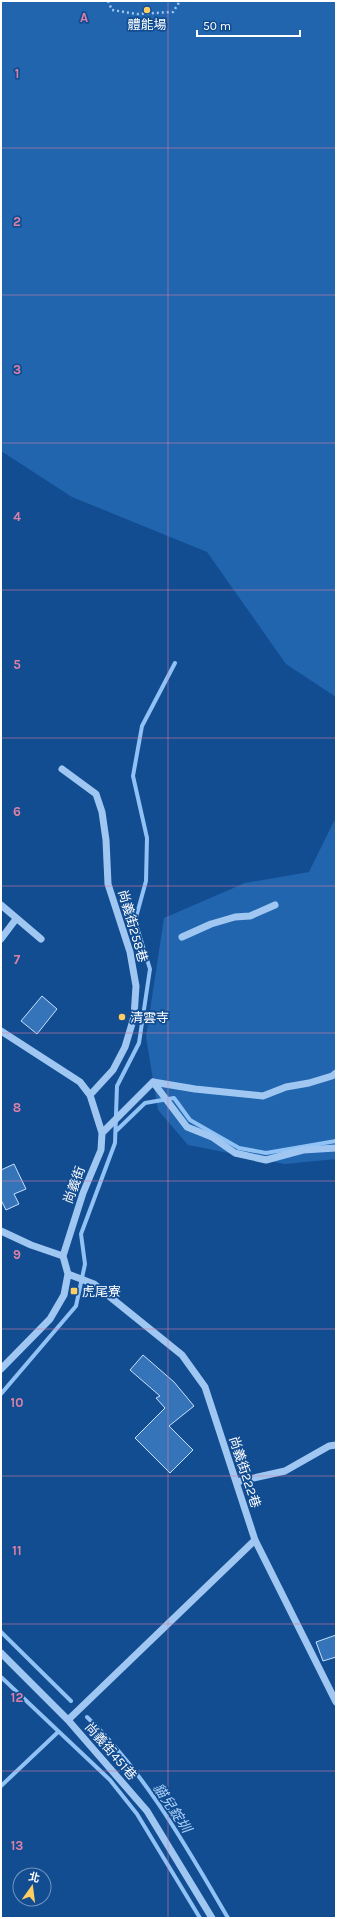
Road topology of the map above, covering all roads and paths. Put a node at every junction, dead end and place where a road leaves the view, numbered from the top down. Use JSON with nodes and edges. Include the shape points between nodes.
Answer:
{"nodes":[{"id":1,"x":108,"y":1,"type":"edge"},
{"id":2,"x":180,"y":1,"type":"edge"},
{"id":3,"x":62,"y":769,"type":"dead end"},
{"id":4,"x":1,"y":905,"type":"edge"},
{"id":5,"x":275,"y":905,"type":"dead end"},
{"id":6,"x":16,"y":919,"type":"junction"},
{"id":7,"x":182,"y":937,"type":"dead end"},
{"id":8,"x":41,"y":938,"type":"dead end"},
{"id":9,"x":1,"y":939,"type":"edge"},
{"id":10,"x":1,"y":1032,"type":"edge"},
{"id":11,"x":336,"y":1072,"type":"edge"},
{"id":12,"x":153,"y":1082,"type":"junction"},
{"id":13,"x":90,"y":1095,"type":"junction"},
{"id":14,"x":102,"y":1133,"type":"junction"},
{"id":15,"x":336,"y":1148,"type":"edge"},
{"id":16,"x":1,"y":1231,"type":"edge"},
{"id":17,"x":63,"y":1256,"type":"junction"},
{"id":18,"x":68,"y":1274,"type":"junction"},
{"id":19,"x":1,"y":1370,"type":"edge"},
{"id":20,"x":336,"y":1445,"type":"edge"},
{"id":21,"x":236,"y":1482,"type":"junction"},
{"id":22,"x":255,"y":1540,"type":"junction"},
{"id":23,"x":1,"y":1653,"type":"edge"},
{"id":24,"x":336,"y":1702,"type":"edge"},
{"id":25,"x":68,"y":1720,"type":"junction"},
{"id":26,"x":212,"y":1918,"type":"edge"}],
"edges":[{"from":1,"to":2,"type":"path","via":[[112,10],[137,14],[173,12]]},
{"from":3,"to":13,"type":"street","name":"尚義街258巷","via":[[96,794],[102,812],[106,840],[108,884],[130,952],[136,986],[134,1017],[125,1047],[113,1070]]},
{"from":4,"to":6,"type":"street"},
{"from":5,"to":7,"type":"street","via":[[250,916],[235,917],[211,924]]},
{"from":6,"to":8,"type":"street"},
{"from":6,"to":9,"type":"street"},
{"from":10,"to":13,"type":"street","name":"尚義街","via":[[80,1082]]},
{"from":11,"to":12,"type":"street","via":[[263,1096]]},
{"from":12,"to":14,"type":"street"},
{"from":12,"to":15,"type":"street","via":[[187,1127],[212,1137],[235,1153],[266,1160],[303,1150]]},
{"from":13,"to":14,"type":"street","name":"尚義街"},
{"from":14,"to":17,"type":"street","name":"尚義街","via":[[101,1150],[83,1193]]},
{"from":16,"to":17,"type":"street","via":[[30,1245]]},
{"from":17,"to":18,"type":"street"},
{"from":18,"to":19,"type":"street","via":[[64,1295],[50,1319]]},
{"from":18,"to":21,"type":"street","name":"尚義街222巷","via":[[90,1282],[182,1355],[205,1387]]},
{"from":20,"to":21,"type":"street","via":[[329,1446],[285,1472]]},
{"from":21,"to":22,"type":"street","name":"尚義街222巷"},
{"from":22,"to":24,"type":"street","name":"尚義街222巷"},
{"from":22,"to":25,"type":"street"},
{"from":23,"to":25,"type":"street","name":"尚義街451巷"},
{"from":25,"to":26,"type":"street","name":"尚義街451巷","via":[[147,1811]]}]}
